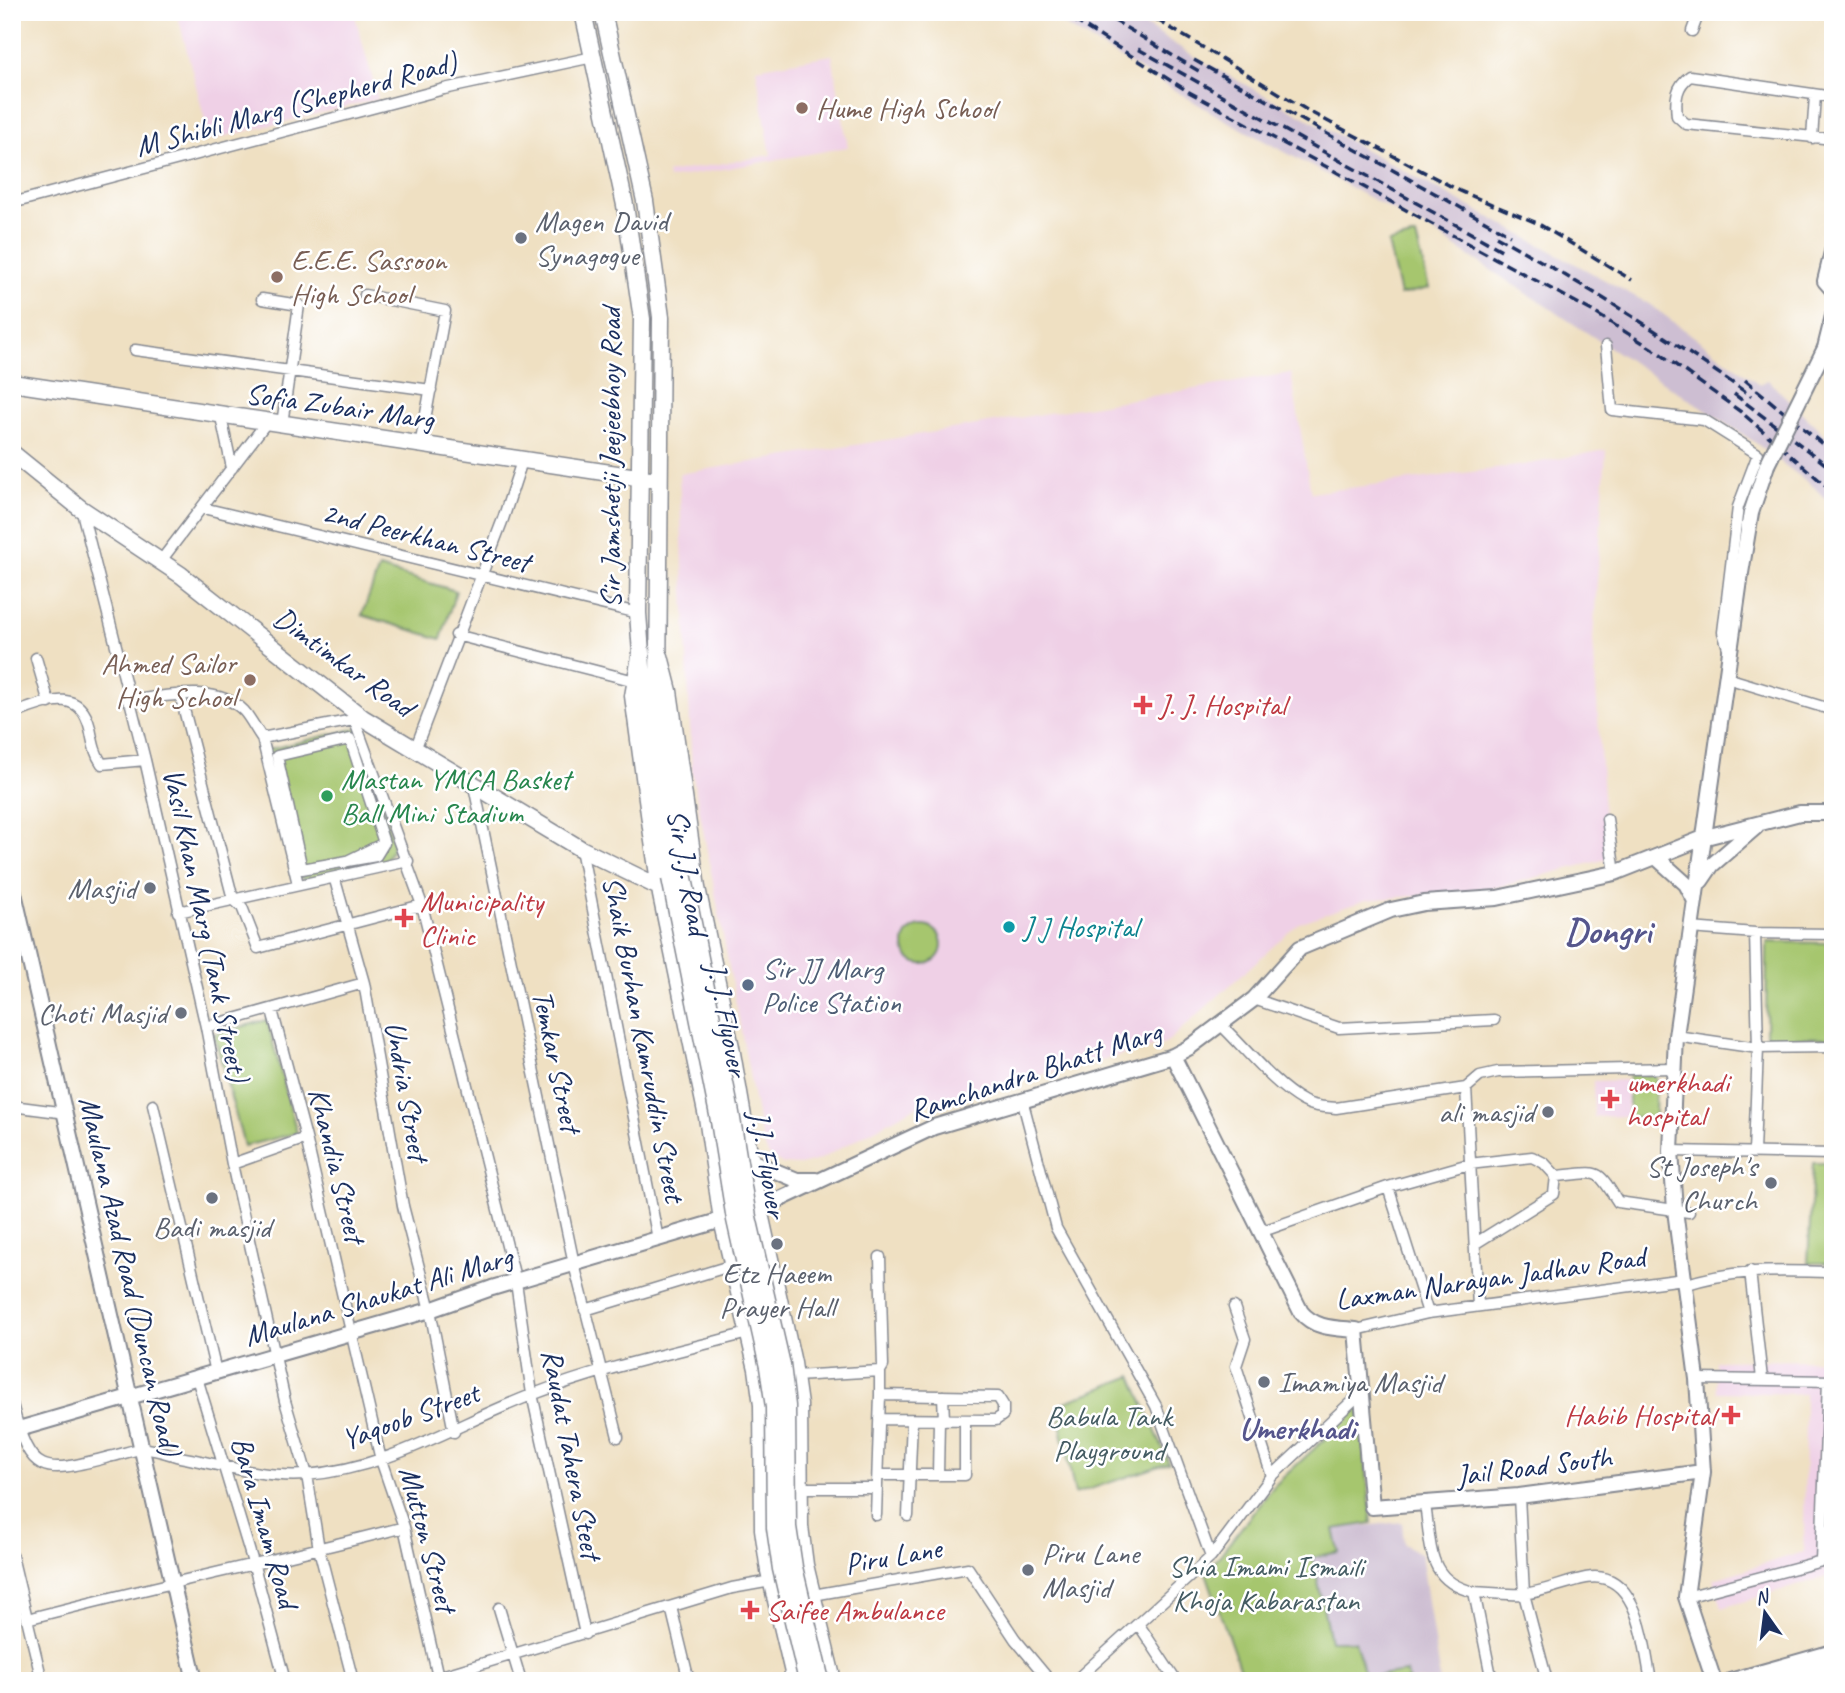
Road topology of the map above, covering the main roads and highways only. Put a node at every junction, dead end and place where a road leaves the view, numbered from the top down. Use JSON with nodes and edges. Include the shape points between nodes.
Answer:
{"nodes":[{"id":1,"x":583,"y":12,"type":"edge"},
{"id":2,"x":607,"y":17,"type":"edge"},
{"id":3,"x":12,"y":383,"type":"edge"},
{"id":4,"x":12,"y":453,"type":"edge"},
{"id":5,"x":641,"y":478,"type":"junction"},
{"id":6,"x":660,"y":481,"type":"junction"},
{"id":7,"x":660,"y":656,"type":"junction"},
{"id":8,"x":640,"y":657,"type":"junction"},
{"id":9,"x":671,"y":880,"type":"junction"},
{"id":10,"x":795,"y":1681,"type":"edge"},
{"id":11,"x":807,"y":1681,"type":"edge"},
{"id":12,"x":821,"y":1681,"type":"edge"},
{"id":13,"x":834,"y":1681,"type":"edge"}],
"edges":[{"from":1,"to":5,"type":"main road","name":"Sir Jamshetji Jeejeebhoy Road","via":[[625,205],[642,319]]},
{"from":2,"to":6,"type":"main road","name":"Sir Jamshetji Jeejeebhoy Road","via":[[645,201],[661,317]]},
{"from":3,"to":5,"type":"main road","name":"Sofia Zubair Marg"},
{"from":4,"to":9,"type":"main road","name":"Dimtimkar Road","via":[[80,508],[160,562],[359,719],[416,747],[581,849]]},
{"from":5,"to":6,"type":"main road","name":"Sofia Zubair Marg"},
{"from":5,"to":8,"type":"main road","name":"Sir Jamshetji Jeejeebhoy Road"},
{"from":6,"to":7,"type":"main road","name":"Sir Jamshetji Jeejeebhoy Road"},
{"from":7,"to":9,"type":"main road","name":"J.J. Flyover","via":[[658,692]]},
{"from":7,"to":13,"type":"main road","name":"Sir J.J. Road","via":[[697,888],[795,1376],[800,1526]]},
{"from":8,"to":9,"type":"main road","name":"J. J. Flyover"},
{"from":8,"to":9,"type":"main road","name":"Sir J.J. Road","via":[[633,696]]},
{"from":9,"to":10,"type":"main road","name":"Sir J.J. Road","via":[[722,1220],[762,1405],[763,1529]]},
{"from":9,"to":11,"type":"main road","name":"J. J. Flyover","bridge":true,"via":[[716,1102],[734,1220],[768,1367],[774,1407],[780,1569]]},
{"from":9,"to":12,"type":"main road","name":"J.J. Flyover","bridge":true,"via":[[731,1113],[748,1217],[782,1365],[788,1527]]}]}
